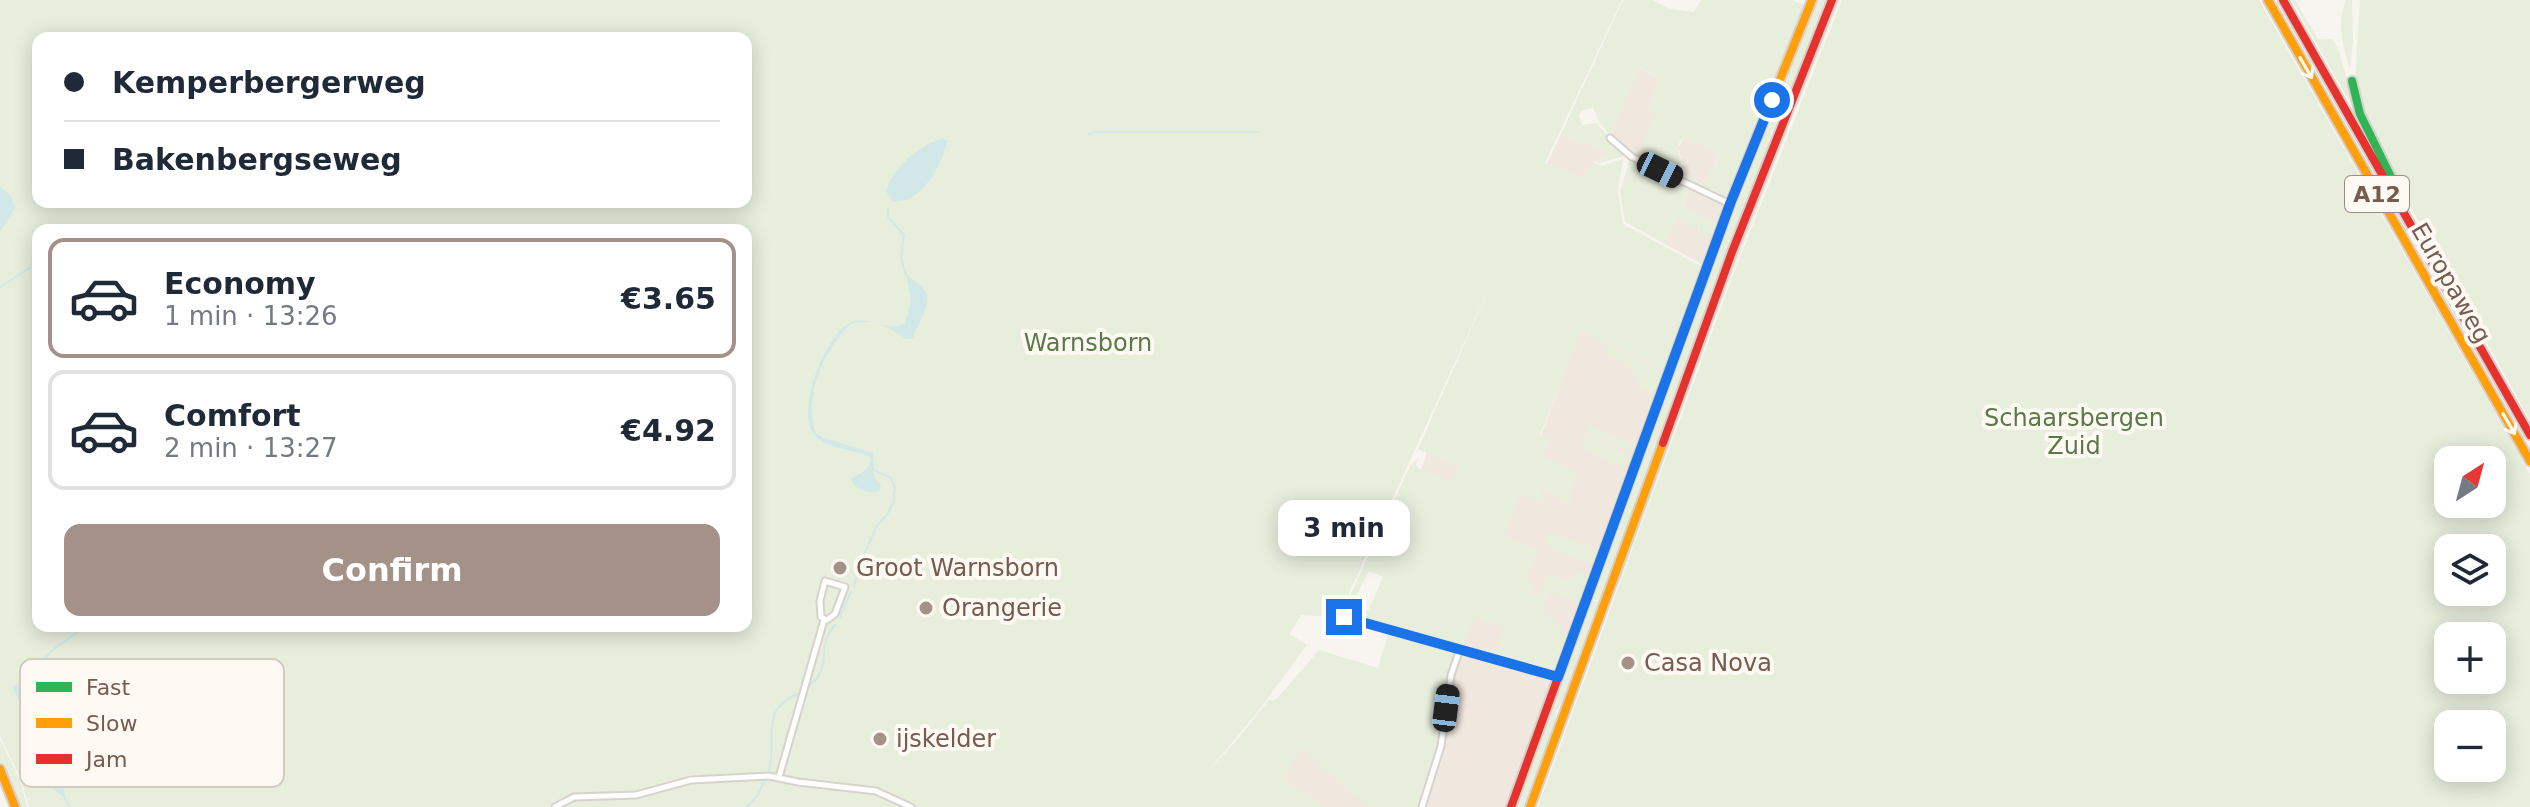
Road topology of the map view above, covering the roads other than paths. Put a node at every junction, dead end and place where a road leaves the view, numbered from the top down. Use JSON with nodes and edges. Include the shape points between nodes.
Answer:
{"nodes":[{"id":1,"x":1812,"y":0,"type":"edge"},
{"id":2,"x":1832,"y":0,"type":"edge"},
{"id":3,"x":2268,"y":0,"type":"edge"},
{"id":4,"x":2283,"y":0,"type":"edge"},
{"id":5,"x":2352,"y":81,"type":"dead end"},
{"id":6,"x":1610,"y":138,"type":"dead end"},
{"id":7,"x":1730,"y":204,"type":"junction"},
{"id":8,"x":2442,"y":280,"type":"junction"},
{"id":9,"x":2530,"y":435,"type":"edge"},
{"id":10,"x":2530,"y":461,"type":"edge"},
{"id":11,"x":1344,"y":617,"type":"dead end"},
{"id":12,"x":824,"y":620,"type":"junction"},
{"id":13,"x":1460,"y":649,"type":"junction"},
{"id":14,"x":1558,"y":677,"type":"junction"},
{"id":15,"x":0,"y":769,"type":"edge"},
{"id":16,"x":779,"y":777,"type":"junction"},
{"id":17,"x":15,"y":807,"type":"edge"},
{"id":18,"x":555,"y":807,"type":"edge"},
{"id":19,"x":911,"y":807,"type":"edge"},
{"id":20,"x":1422,"y":807,"type":"edge"},
{"id":21,"x":1511,"y":807,"type":"edge"},
{"id":22,"x":1530,"y":807,"type":"edge"}],
"edges":[{"from":1,"to":7,"type":"main road"},
{"from":2,"to":22,"type":"main road","via":[[1732,252]]},
{"from":3,"to":10,"type":"main road","name":"Europaweg","number":"A12","one_way":true},
{"from":4,"to":8,"type":"main road","name":"Europaweg","number":"A12"},
{"from":5,"to":8,"type":"main road","number":"A12","via":[[2360,114]]},
{"from":6,"to":7,"type":"street","via":[[1632,157]]},
{"from":7,"to":14,"type":"main road"},
{"from":8,"to":9,"type":"main road","name":"Europaweg","number":"A12"},
{"from":11,"to":13,"type":"street"},
{"from":12,"to":12,"type":"street","via":[[833,618],[845,587],[825,581],[820,610]]},
{"from":12,"to":16,"type":"street"},
{"from":13,"to":14,"type":"street"},
{"from":13,"to":20,"type":"street","via":[[1439,756]]},
{"from":14,"to":21,"type":"main road"},
{"from":15,"to":17,"type":"main road"},
{"from":16,"to":18,"type":"street","via":[[691,780],[636,795],[574,797]]},
{"from":16,"to":19,"type":"street","via":[[876,791]]}]}
